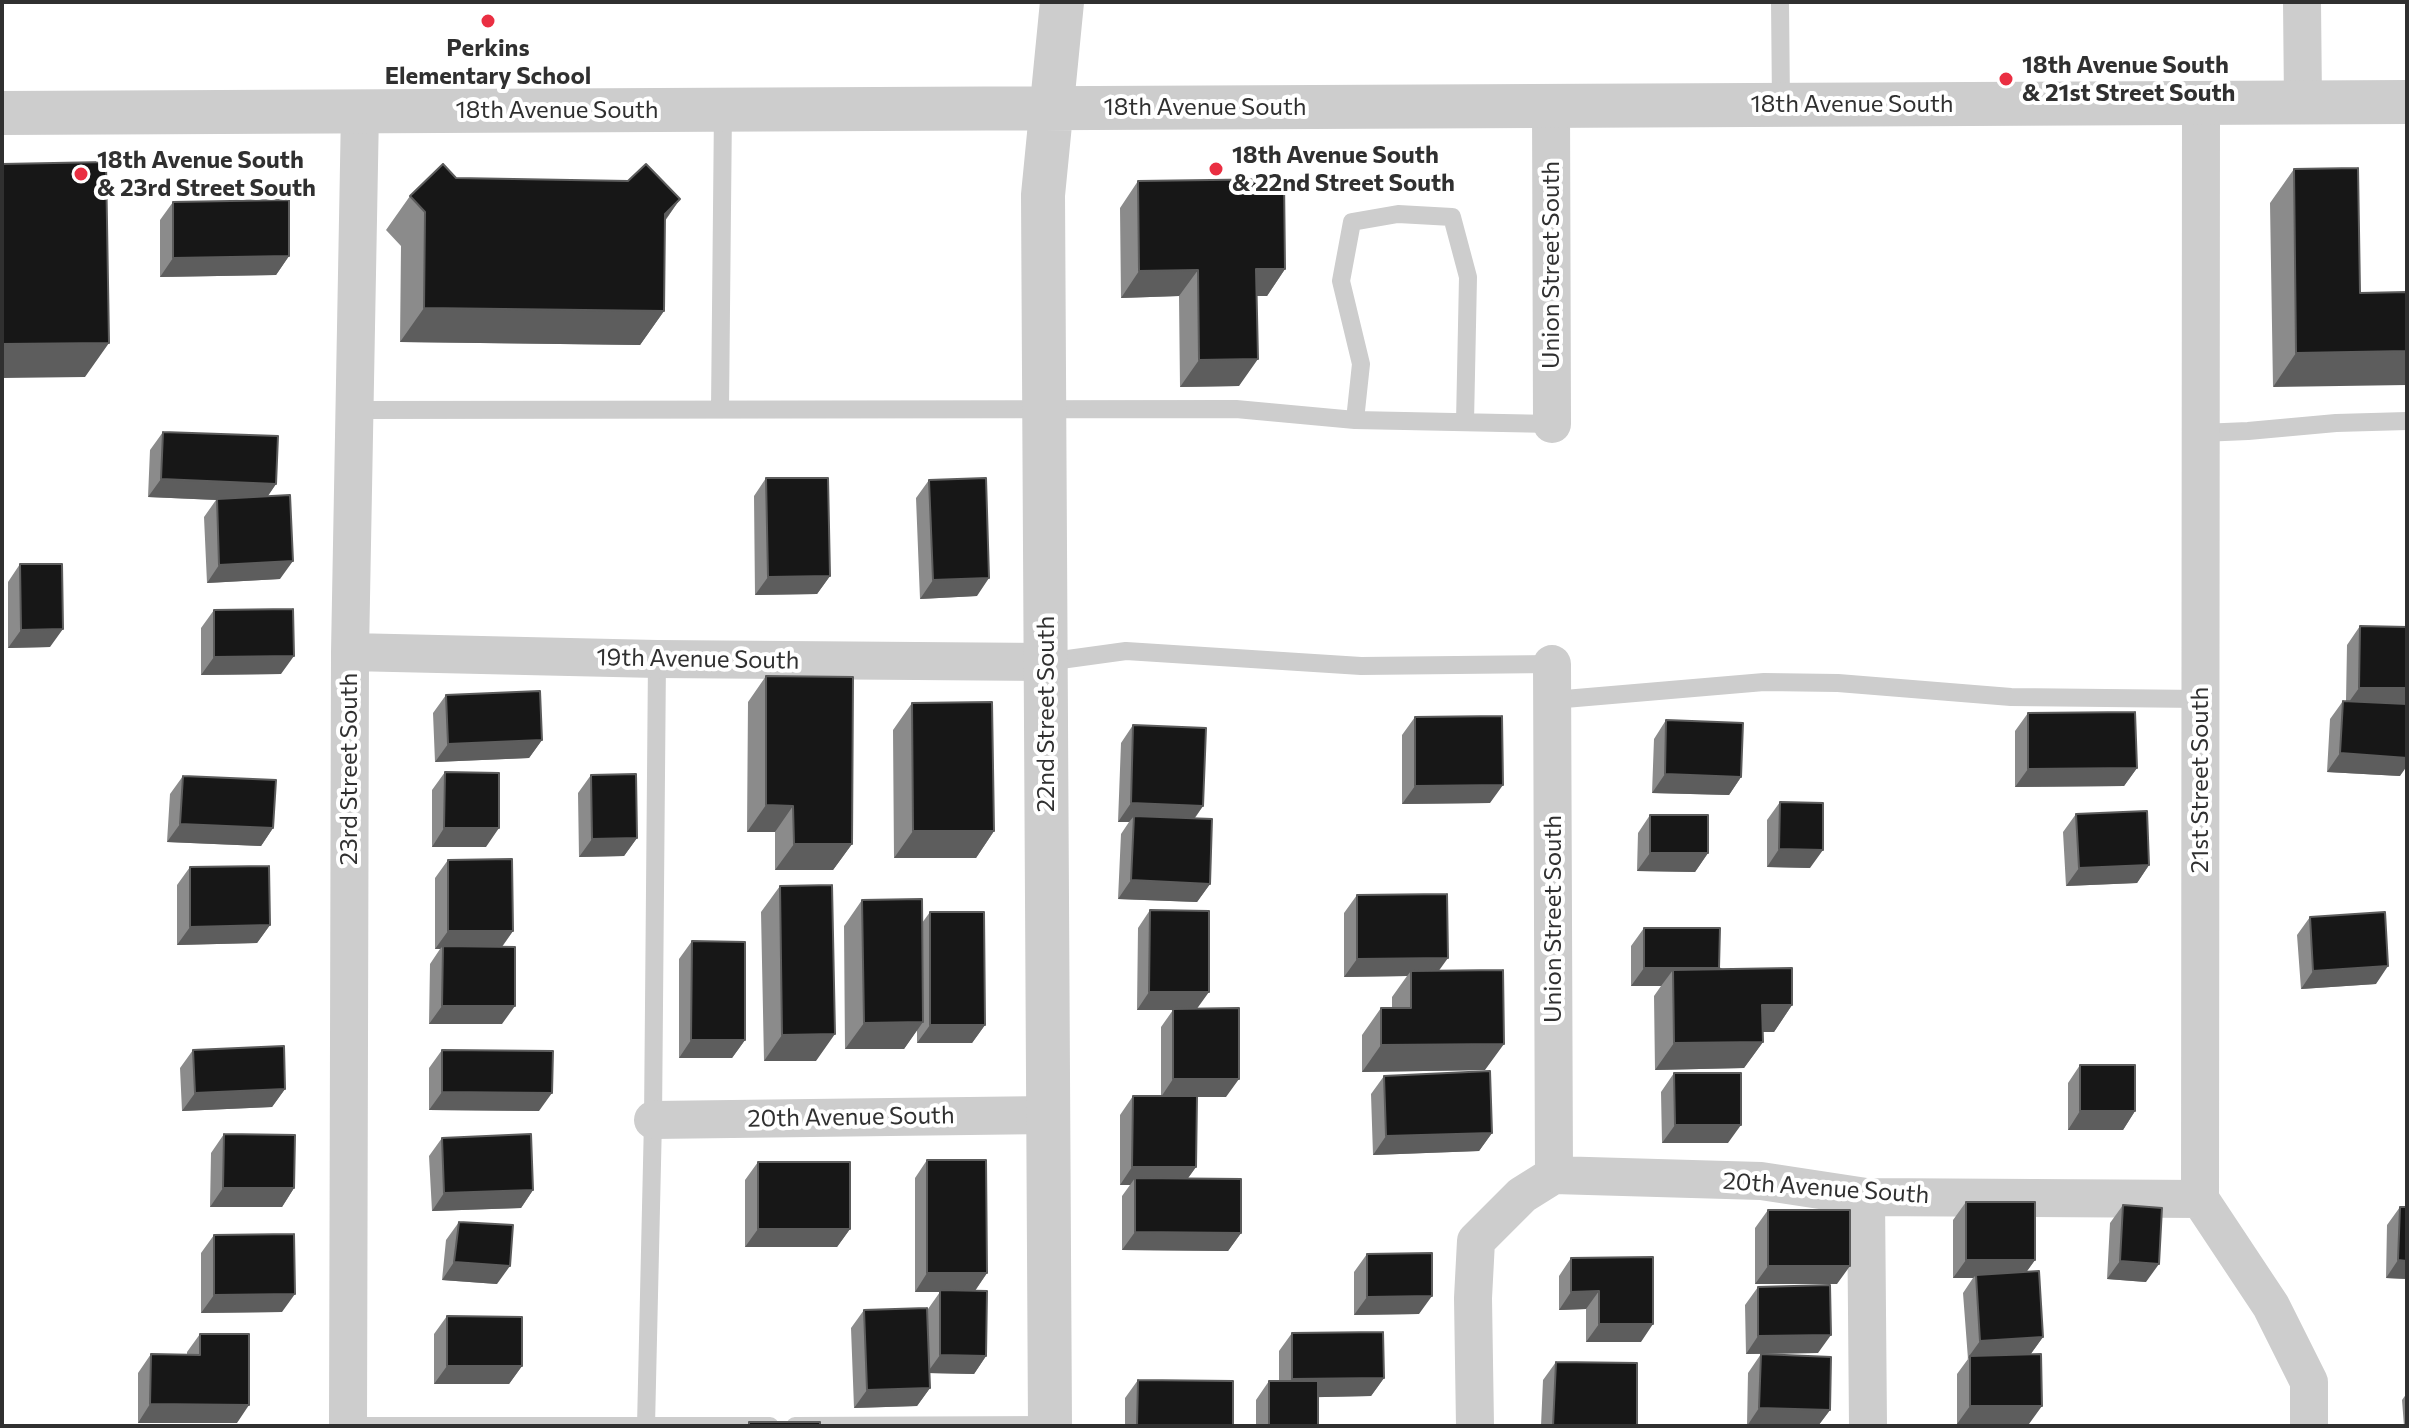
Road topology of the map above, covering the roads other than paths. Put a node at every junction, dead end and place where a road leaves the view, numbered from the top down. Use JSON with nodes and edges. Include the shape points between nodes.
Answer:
{"nodes":[{"id":1,"x":1062,"y":2,"type":"edge"},
{"id":2,"x":1780,"y":2,"type":"edge"},
{"id":3,"x":2302,"y":2,"type":"edge"},
{"id":4,"x":2303,"y":102,"type":"junction"},
{"id":5,"x":2407,"y":102,"type":"edge"},
{"id":6,"x":2201,"y":103,"type":"junction"},
{"id":7,"x":1781,"y":104,"type":"junction"},
{"id":8,"x":1551,"y":106,"type":"junction"},
{"id":9,"x":1053,"y":108,"type":"junction"},
{"id":10,"x":723,"y":109,"type":"junction"},
{"id":11,"x":360,"y":111,"type":"junction"},
{"id":12,"x":2,"y":113,"type":"edge"},
{"id":13,"x":1045,"y":408,"type":"junction"},
{"id":14,"x":720,"y":409,"type":"junction"},
{"id":15,"x":354,"y":410,"type":"junction"},
{"id":16,"x":1355,"y":420,"type":"junction"},
{"id":17,"x":2407,"y":421,"type":"edge"},
{"id":18,"x":1465,"y":422,"type":"junction"},
{"id":19,"x":1552,"y":424,"type":"joint"},
{"id":20,"x":2201,"y":433,"type":"junction"},
{"id":21,"x":350,"y":652,"type":"junction"},
{"id":22,"x":657,"y":659,"type":"junction"},
{"id":23,"x":1046,"y":662,"type":"junction"},
{"id":24,"x":1552,"y":682,"type":"junction"},
{"id":25,"x":2201,"y":699,"type":"junction"},
{"id":26,"x":1048,"y":1115,"type":"junction"},
{"id":27,"x":653,"y":1120,"type":"junction"},
{"id":28,"x":1554,"y":1175,"type":"junction"},
{"id":29,"x":1866,"y":1197,"type":"junction"},
{"id":30,"x":2200,"y":1199,"type":"junction"},
{"id":31,"x":348,"y":1426,"type":"edge"},
{"id":32,"x":646,"y":1426,"type":"edge"},
{"id":33,"x":1050,"y":1426,"type":"edge"},
{"id":34,"x":1475,"y":1426,"type":"edge"},
{"id":35,"x":1868,"y":1426,"type":"edge"},
{"id":36,"x":2309,"y":1426,"type":"edge"}],
"edges":[{"from":1,"to":9,"type":"street","name":"22nd Street South"},
{"from":2,"to":7,"type":"lane"},
{"from":3,"to":4,"type":"street"},
{"from":4,"to":5,"type":"street","name":"18th Avenue South"},
{"from":4,"to":6,"type":"street","name":"18th Avenue South"},
{"from":6,"to":7,"type":"street","name":"18th Avenue South"},
{"from":6,"to":20,"type":"street","name":"21st Street South"},
{"from":7,"to":8,"type":"street","name":"18th Avenue South"},
{"from":8,"to":9,"type":"street","name":"18th Avenue South"},
{"from":8,"to":19,"type":"street","name":"Union Street South"},
{"from":9,"to":10,"type":"street","name":"18th Avenue South"},
{"from":9,"to":13,"type":"street","name":"22nd Street South","via":[[1043,195]]},
{"from":10,"to":11,"type":"street","name":"18th Avenue South"},
{"from":10,"to":14,"type":"lane"},
{"from":11,"to":12,"type":"street","name":"18th Avenue South"},
{"from":11,"to":15,"type":"street","name":"23rd Street South"},
{"from":13,"to":14,"type":"lane"},
{"from":13,"to":16,"type":"lane","via":[[1236,409]]},
{"from":13,"to":23,"type":"street","name":"22nd Street South"},
{"from":14,"to":15,"type":"lane"},
{"from":15,"to":21,"type":"street","name":"23rd Street South"},
{"from":16,"to":18,"type":"lane"},
{"from":16,"to":18,"type":"lane","via":[[1361,364],[1341,281],[1352,222],[1398,214],[1452,217],[1468,277]]},
{"from":17,"to":20,"type":"lane"},
{"from":18,"to":19,"type":"lane"},
{"from":20,"to":25,"type":"street","name":"21st Street South"},
{"from":21,"to":22,"type":"street","name":"19th Avenue South"},
{"from":21,"to":31,"type":"street","name":"23rd Street South"},
{"from":22,"to":23,"type":"street","name":"19th Avenue South"},
{"from":22,"to":27,"type":"lane"},
{"from":23,"to":24,"type":"lane","via":[[1126,651]]},
{"from":23,"to":26,"type":"street","name":"22nd Street South"},
{"from":24,"to":25,"type":"lane","via":[[1838,683],[2011,697]]},
{"from":24,"to":28,"type":"street","name":"Union Street South"},
{"from":25,"to":30,"type":"street","name":"21st Street South"},
{"from":26,"to":27,"type":"street","name":"20th Avenue South"},
{"from":26,"to":33,"type":"street","name":"22nd Street South"},
{"from":27,"to":32,"type":"lane"},
{"from":28,"to":29,"type":"street","name":"20th Avenue South","via":[[1761,1181]]},
{"from":28,"to":34,"type":"street","via":[[1522,1195],[1476,1241]]},
{"from":29,"to":30,"type":"street","name":"20th Avenue South"},
{"from":29,"to":35,"type":"street"},
{"from":30,"to":36,"type":"street","via":[[2271,1306],[2309,1382]]},
{"from":31,"to":32,"type":"lane"},
{"from":32,"to":33,"type":"lane"}]}
